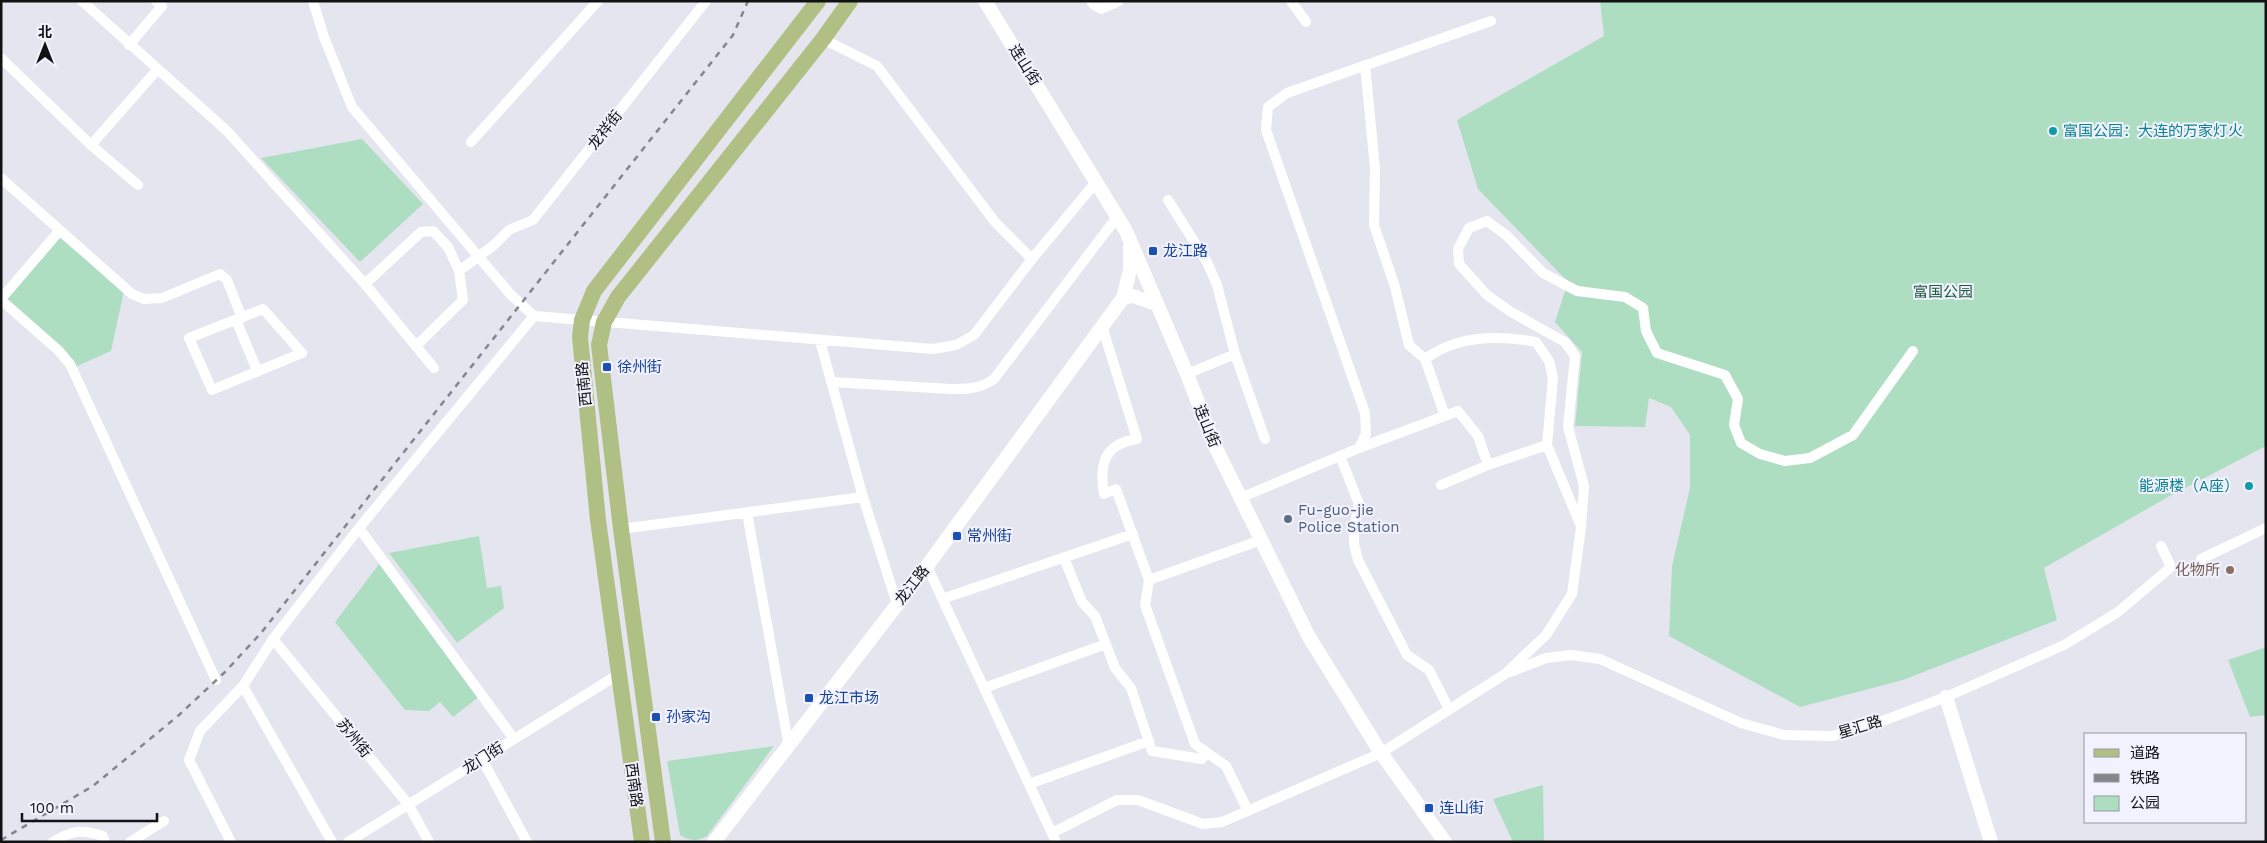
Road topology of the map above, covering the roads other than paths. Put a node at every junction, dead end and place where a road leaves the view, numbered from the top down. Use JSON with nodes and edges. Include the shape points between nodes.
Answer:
{"nodes":[{"id":1,"x":82,"y":1,"type":"edge"},
{"id":2,"x":156,"y":1,"type":"edge"},
{"id":3,"x":313,"y":1,"type":"edge"},
{"id":4,"x":598,"y":1,"type":"edge"},
{"id":5,"x":706,"y":1,"type":"edge"},
{"id":6,"x":818,"y":1,"type":"edge"},
{"id":7,"x":850,"y":1,"type":"edge"},
{"id":8,"x":985,"y":1,"type":"edge"},
{"id":9,"x":1091,"y":1,"type":"edge"},
{"id":10,"x":1119,"y":1,"type":"edge"},
{"id":11,"x":1291,"y":1,"type":"edge"},
{"id":12,"x":1491,"y":21,"type":"dead end"},
{"id":13,"x":1306,"y":22,"type":"dead end"},
{"id":14,"x":823,"y":39,"type":"junction"},
{"id":15,"x":129,"y":44,"type":"junction"},
{"id":16,"x":1,"y":58,"type":"edge"},
{"id":17,"x":1365,"y":65,"type":"junction"},
{"id":18,"x":157,"y":70,"type":"junction"},
{"id":19,"x":471,"y":142,"type":"dead end"},
{"id":20,"x":91,"y":145,"type":"junction"},
{"id":21,"x":1,"y":178,"type":"edge"},
{"id":22,"x":1096,"y":182,"type":"junction"},
{"id":23,"x":138,"y":185,"type":"dead end"},
{"id":24,"x":1168,"y":200,"type":"dead end"},
{"id":25,"x":1117,"y":217,"type":"junction"},
{"id":26,"x":60,"y":230,"type":"junction"},
{"id":27,"x":1130,"y":240,"type":"junction"},
{"id":28,"x":1032,"y":259,"type":"junction"},
{"id":29,"x":459,"y":271,"type":"junction"},
{"id":30,"x":365,"y":284,"type":"junction"},
{"id":31,"x":1122,"y":298,"type":"junction"},
{"id":32,"x":1,"y":300,"type":"edge"},
{"id":33,"x":1156,"y":304,"type":"junction"},
{"id":34,"x":534,"y":316,"type":"junction"},
{"id":35,"x":239,"y":319,"type":"junction"},
{"id":36,"x":582,"y":320,"type":"junction"},
{"id":37,"x":604,"y":322,"type":"junction"},
{"id":38,"x":1102,"y":326,"type":"junction"},
{"id":39,"x":820,"y":341,"type":"junction"},
{"id":40,"x":416,"y":346,"type":"junction"},
{"id":41,"x":1913,"y":351,"type":"dead end"},
{"id":42,"x":1235,"y":354,"type":"junction"},
{"id":43,"x":1425,"y":359,"type":"junction"},
{"id":44,"x":434,"y":368,"type":"dead end"},
{"id":45,"x":257,"y":370,"type":"junction"},
{"id":46,"x":1187,"y":374,"type":"junction"},
{"id":47,"x":832,"y":382,"type":"junction"},
{"id":48,"x":1445,"y":416,"type":"junction"},
{"id":49,"x":1265,"y":439,"type":"dead end"},
{"id":50,"x":1547,"y":444,"type":"junction"},
{"id":51,"x":1359,"y":448,"type":"junction"},
{"id":52,"x":1340,"y":456,"type":"junction"},
{"id":53,"x":1488,"y":465,"type":"junction"},
{"id":54,"x":1441,"y":485,"type":"dead end"},
{"id":55,"x":863,"y":497,"type":"junction"},
{"id":56,"x":1240,"y":498,"type":"junction"},
{"id":57,"x":747,"y":513,"type":"junction"},
{"id":58,"x":1581,"y":527,"type":"junction"},
{"id":59,"x":359,"y":528,"type":"junction"},
{"id":60,"x":2266,"y":528,"type":"edge"},
{"id":61,"x":621,"y":529,"type":"junction"},
{"id":62,"x":600,"y":532,"type":"junction"},
{"id":63,"x":1132,"y":534,"type":"junction"},
{"id":64,"x":1261,"y":540,"type":"junction"},
{"id":65,"x":2161,"y":546,"type":"dead end"},
{"id":66,"x":1064,"y":558,"type":"junction"},
{"id":67,"x":2202,"y":559,"type":"dead end"},
{"id":68,"x":927,"y":566,"type":"junction"},
{"id":69,"x":1149,"y":580,"type":"junction"},
{"id":70,"x":942,"y":599,"type":"junction"},
{"id":71,"x":898,"y":604,"type":"junction"},
{"id":72,"x":273,"y":639,"type":"junction"},
{"id":73,"x":1106,"y":644,"type":"junction"},
{"id":74,"x":639,"y":666,"type":"junction"},
{"id":75,"x":618,"y":671,"type":"junction"},
{"id":76,"x":1505,"y":674,"type":"junction"},
{"id":77,"x":216,"y":680,"type":"dead end"},
{"id":78,"x":243,"y":686,"type":"junction"},
{"id":79,"x":984,"y":688,"type":"junction"},
{"id":80,"x":1946,"y":697,"type":"junction"},
{"id":81,"x":1450,"y":709,"type":"junction"},
{"id":82,"x":514,"y":739,"type":"junction"},
{"id":83,"x":1149,"y":741,"type":"junction"},
{"id":84,"x":789,"y":747,"type":"junction"},
{"id":85,"x":1206,"y":752,"type":"junction"},
{"id":86,"x":1381,"y":753,"type":"junction"},
{"id":87,"x":482,"y":759,"type":"junction"},
{"id":88,"x":1029,"y":784,"type":"junction"},
{"id":89,"x":408,"y":804,"type":"junction"},
{"id":90,"x":1248,"y":811,"type":"junction"},
{"id":91,"x":164,"y":821,"type":"dead end"},
{"id":92,"x":1054,"y":837,"type":"edge"},
{"id":93,"x":53,"y":842,"type":"edge"},
{"id":94,"x":106,"y":842,"type":"edge"},
{"id":95,"x":130,"y":842,"type":"edge"},
{"id":96,"x":231,"y":842,"type":"edge"},
{"id":97,"x":332,"y":842,"type":"edge"},
{"id":98,"x":348,"y":842,"type":"edge"},
{"id":99,"x":430,"y":842,"type":"edge"},
{"id":100,"x":527,"y":842,"type":"edge"},
{"id":101,"x":642,"y":842,"type":"edge"},
{"id":102,"x":663,"y":842,"type":"edge"},
{"id":103,"x":714,"y":842,"type":"edge"},
{"id":104,"x":1445,"y":842,"type":"edge"},
{"id":105,"x":1991,"y":842,"type":"edge"}],
"edges":[{"from":1,"to":15,"type":"street"},
{"from":2,"to":15,"type":"street","via":[[162,6]]},
{"from":3,"to":34,"type":"street","via":[[324,38],[352,106],[511,295]]},
{"from":4,"to":19,"type":"street"},
{"from":5,"to":29,"type":"street","name":"龙祥街","via":[[533,220],[509,230]]},
{"from":6,"to":36,"type":"main road","name":"西南路","via":[[594,291]]},
{"from":7,"to":14,"type":"main road"},
{"from":8,"to":22,"type":"street","name":"连山街"},
{"from":9,"to":10,"type":"street","via":[[1101,9]]},
{"from":11,"to":13,"type":"street"},
{"from":12,"to":17,"type":"street"},
{"from":14,"to":28,"type":"street","via":[[877,66],[995,222]]},
{"from":14,"to":37,"type":"main road","via":[[618,297]]},
{"from":15,"to":18,"type":"street"},
{"from":16,"to":20,"type":"street"},
{"from":17,"to":43,"type":"street","via":[[1375,168],[1374,225],[1396,287],[1409,345]]},
{"from":17,"to":51,"type":"street","via":[[1287,93],[1268,107],[1266,130],[1365,413],[1366,434]]},
{"from":18,"to":20,"type":"street"},
{"from":18,"to":30,"type":"street","via":[[227,131]]},
{"from":20,"to":23,"type":"street"},
{"from":21,"to":26,"type":"street"},
{"from":22,"to":25,"type":"street","name":"连山街"},
{"from":22,"to":28,"type":"street"},
{"from":24,"to":42,"type":"street","via":[[1207,262],[1217,285]]},
{"from":25,"to":27,"type":"street","name":"连山街"},
{"from":25,"to":47,"type":"street","via":[[994,379],[986,385],[971,389]]},
{"from":26,"to":32,"type":"street"},
{"from":26,"to":35,"type":"street","via":[[132,294],[144,299],[162,298],[220,274],[227,280]]},
{"from":27,"to":31,"type":"street","name":"龙江路","via":[[1130,270]]},
{"from":27,"to":33,"type":"street","name":"连山街"},
{"from":28,"to":39,"type":"street","via":[[974,336],[956,345],[933,350]]},
{"from":29,"to":30,"type":"street","via":[[448,248],[433,231],[421,232]]},
{"from":29,"to":40,"type":"street","via":[[463,300]]},
{"from":30,"to":40,"type":"street"},
{"from":31,"to":33,"type":"street","via":[[1132,296]]},
{"from":31,"to":38,"type":"street","name":"龙江路"},
{"from":32,"to":77,"type":"street","via":[[70,364]]},
{"from":33,"to":46,"type":"street","name":"连山街"},
{"from":34,"to":36,"type":"street"},
{"from":34,"to":59,"type":"street"},
{"from":35,"to":45,"type":"street"},
{"from":35,"to":45,"type":"street","via":[[264,310],[302,353]]},
{"from":35,"to":45,"type":"street","via":[[189,338],[212,390]]},
{"from":36,"to":37,"type":"street"},
{"from":36,"to":62,"type":"main road","name":"西南路","via":[[580,337]]},
{"from":37,"to":39,"type":"street"},
{"from":37,"to":61,"type":"main road","via":[[598,345]]},
{"from":38,"to":63,"type":"street","via":[[1136,439],[1115,445],[1108,454],[1101,478],[1104,494],[1116,489]]},
{"from":38,"to":68,"type":"street","name":"龙江路"},
{"from":39,"to":47,"type":"street"},
{"from":40,"to":44,"type":"street"},
{"from":41,"to":58,"type":"street","via":[[1853,435],[1810,458],[1785,461],[1760,454],[1741,443],[1734,424],[1738,399],[1725,376],[1657,353],[1646,331],[1643,308],[1625,297],[1578,292],[1543,273],[1506,234],[1487,221],[1469,228],[1458,249],[1459,264],[1487,295],[1565,342],[1575,356],[1568,426],[1584,486]]},
{"from":42,"to":46,"type":"street"},
{"from":42,"to":49,"type":"street"},
{"from":43,"to":48,"type":"street"},
{"from":43,"to":50,"type":"street","via":[[1438,350],[1467,340],[1514,338],[1536,342],[1549,361],[1553,378]]},
{"from":46,"to":56,"type":"street","name":"连山街","via":[[1215,446]]},
{"from":47,"to":55,"type":"street"},
{"from":48,"to":51,"type":"street"},
{"from":48,"to":53,"type":"street","via":[[1458,412],[1478,436]]},
{"from":50,"to":53,"type":"street"},
{"from":50,"to":58,"type":"street"},
{"from":51,"to":52,"type":"street"},
{"from":52,"to":56,"type":"street"},
{"from":52,"to":81,"type":"street","via":[[1359,504],[1354,530],[1358,560],[1407,654],[1429,670]]},
{"from":53,"to":54,"type":"street"},
{"from":55,"to":57,"type":"street"},
{"from":55,"to":71,"type":"street"},
{"from":56,"to":64,"type":"street","name":"连山街"},
{"from":57,"to":61,"type":"street"},
{"from":57,"to":84,"type":"street"},
{"from":58,"to":76,"type":"street","via":[[1572,594],[1546,635]]},
{"from":59,"to":72,"type":"street"},
{"from":59,"to":82,"type":"street"},
{"from":60,"to":67,"type":"street"},
{"from":61,"to":62,"type":"street"},
{"from":61,"to":74,"type":"main road"},
{"from":62,"to":75,"type":"main road","name":"西南路"},
{"from":63,"to":66,"type":"street"},
{"from":63,"to":69,"type":"street"},
{"from":64,"to":69,"type":"street"},
{"from":64,"to":86,"type":"street","name":"连山街","via":[[1309,636]]},
{"from":65,"to":80,"type":"street","name":"星汇路","via":[[2171,566],[2118,612],[2064,645]]},
{"from":66,"to":70,"type":"street"},
{"from":66,"to":73,"type":"street","via":[[1082,602],[1095,616]]},
{"from":68,"to":70,"type":"street"},
{"from":68,"to":71,"type":"street","name":"龙江路"},
{"from":69,"to":85,"type":"street","via":[[1145,605],[1195,744]]},
{"from":70,"to":79,"type":"street"},
{"from":71,"to":84,"type":"street","name":"龙江路"},
{"from":72,"to":78,"type":"street"},
{"from":72,"to":89,"type":"street","name":"苏州街"},
{"from":73,"to":79,"type":"street"},
{"from":73,"to":83,"type":"street","via":[[1115,668],[1131,688]]},
{"from":74,"to":75,"type":"street"},
{"from":74,"to":102,"type":"main road"},
{"from":75,"to":82,"type":"street","name":"龙门街"},
{"from":75,"to":101,"type":"main road","name":"西南路"},
{"from":76,"to":80,"type":"street","name":"星汇路","via":[[1546,658],[1571,655],[1600,659],[1741,723],[1784,735],[1833,736]]},
{"from":76,"to":81,"type":"street"},
{"from":78,"to":96,"type":"street","via":[[200,731],[189,760]]},
{"from":78,"to":97,"type":"street"},
{"from":79,"to":88,"type":"street"},
{"from":80,"to":105,"type":"street"},
{"from":81,"to":86,"type":"street"},
{"from":82,"to":87,"type":"street","name":"龙门街"},
{"from":83,"to":85,"type":"street","via":[[1152,751],[1202,759]]},
{"from":83,"to":88,"type":"street"},
{"from":84,"to":103,"type":"street","name":"龙江路"},
{"from":85,"to":90,"type":"street","via":[[1226,766]]},
{"from":86,"to":90,"type":"street"},
{"from":86,"to":104,"type":"street","name":"连山街"},
{"from":87,"to":89,"type":"street","name":"龙门街"},
{"from":87,"to":100,"type":"street"},
{"from":88,"to":92,"type":"street"},
{"from":89,"to":98,"type":"street","name":"龙门街"},
{"from":89,"to":99,"type":"street","name":"苏州街"},
{"from":90,"to":92,"type":"street","via":[[1222,822],[1203,824],[1138,800],[1116,800]]},
{"from":91,"to":95,"type":"street"},
{"from":93,"to":94,"type":"street","via":[[68,832],[87,831],[103,836]]}]}
